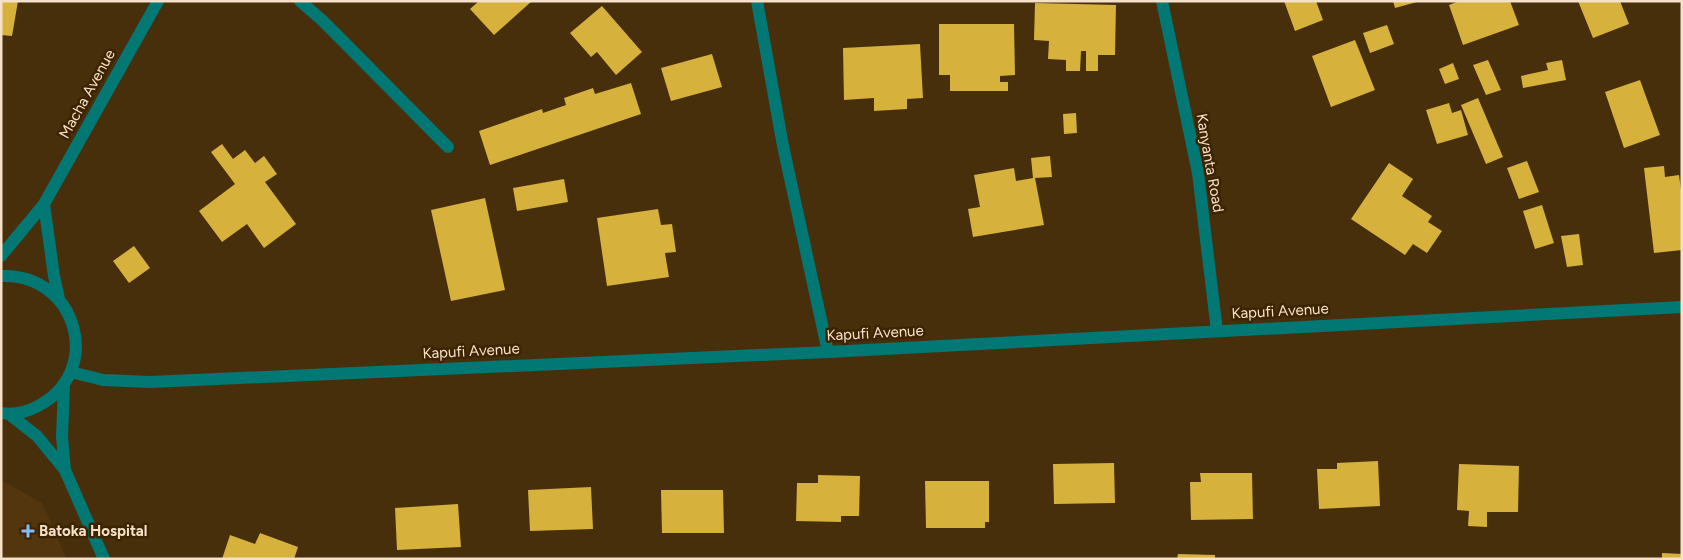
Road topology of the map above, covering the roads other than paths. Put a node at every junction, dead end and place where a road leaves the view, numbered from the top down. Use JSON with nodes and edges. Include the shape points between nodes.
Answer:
{"nodes":[{"id":1,"x":158,"y":1,"type":"edge"},
{"id":2,"x":300,"y":1,"type":"edge"},
{"id":3,"x":757,"y":1,"type":"edge"},
{"id":4,"x":1162,"y":1,"type":"edge"},
{"id":5,"x":448,"y":147,"type":"dead end"},
{"id":6,"x":44,"y":204,"type":"junction"},
{"id":7,"x":1,"y":256,"type":"edge"},
{"id":8,"x":1,"y":276,"type":"edge"},
{"id":9,"x":59,"y":299,"type":"junction"},
{"id":10,"x":1682,"y":307,"type":"edge"},
{"id":11,"x":1217,"y":331,"type":"junction"},
{"id":12,"x":828,"y":352,"type":"junction"},
{"id":13,"x":71,"y":372,"type":"junction"},
{"id":14,"x":64,"y":385,"type":"junction"},
{"id":15,"x":5,"y":414,"type":"edge"},
{"id":16,"x":65,"y":470,"type":"junction"},
{"id":17,"x":104,"y":559,"type":"edge"}],
"edges":[{"from":1,"to":6,"type":"street","name":"Macha Avenue"},
{"from":2,"to":5,"type":"street"},
{"from":3,"to":12,"type":"street","via":[[783,146]]},
{"from":4,"to":11,"type":"street","name":"Kanyanta Road","via":[[1198,173]]},
{"from":6,"to":7,"type":"street","name":"Macha Avenue"},
{"from":6,"to":9,"type":"street"},
{"from":8,"to":9,"type":"street","via":[[15,276],[39,283]]},
{"from":9,"to":13,"type":"street","via":[[72,321],[76,347]]},
{"from":10,"to":11,"type":"street","name":"Kapufi Avenue"},
{"from":11,"to":12,"type":"street","name":"Kapufi Avenue"},
{"from":12,"to":13,"type":"street","name":"Kapufi Avenue","via":[[150,382],[103,380]]},
{"from":13,"to":14,"type":"street"},
{"from":14,"to":15,"type":"street","via":[[49,400],[30,410]]},
{"from":14,"to":16,"type":"street","via":[[62,437]]},
{"from":15,"to":16,"type":"street","via":[[37,436]]},
{"from":16,"to":17,"type":"street"}]}
